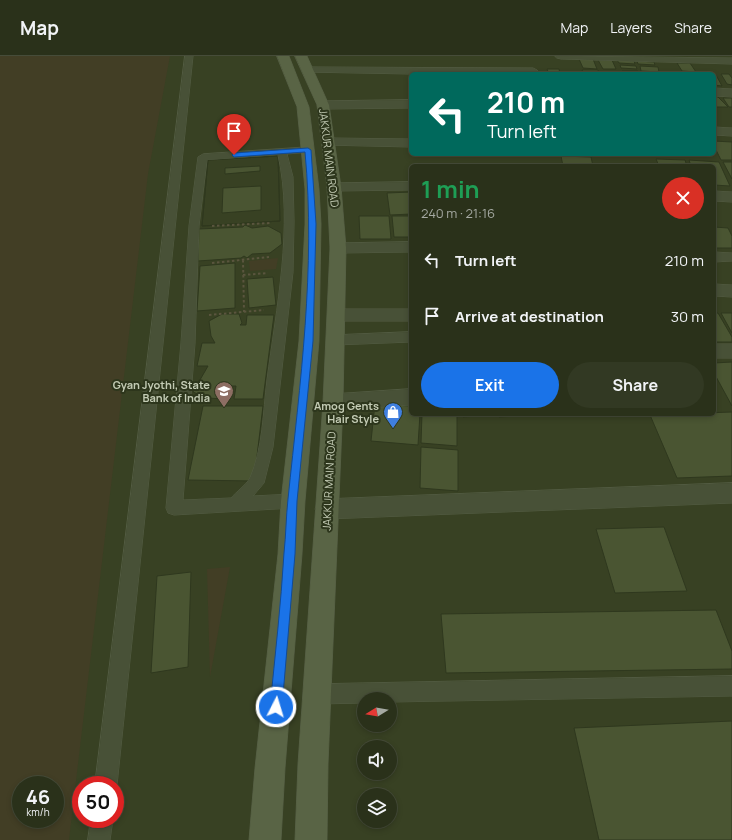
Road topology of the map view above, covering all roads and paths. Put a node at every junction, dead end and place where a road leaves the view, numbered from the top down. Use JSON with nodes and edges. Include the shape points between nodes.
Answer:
{"nodes":[{"id":1,"x":189,"y":56,"type":"edge"},
{"id":2,"x":283,"y":56,"type":"edge"},
{"id":3,"x":561,"y":56,"type":"edge"},
{"id":4,"x":732,"y":61,"type":"edge"},
{"id":5,"x":305,"y":63,"type":"edge"},
{"id":6,"x":532,"y":72,"type":"dead end"},
{"id":7,"x":716,"y":92,"type":"edge"},
{"id":8,"x":732,"y":93,"type":"edge"},
{"id":9,"x":409,"y":104,"type":"edge"},
{"id":10,"x":323,"y":105,"type":"junction"},
{"id":11,"x":716,"y":131,"type":"edge"},
{"id":12,"x":732,"y":132,"type":"edge"},
{"id":13,"x":329,"y":142,"type":"junction"},
{"id":14,"x":409,"y":143,"type":"edge"},
{"id":15,"x":308,"y":150,"type":"junction"},
{"id":16,"x":282,"y":152,"type":"junction"},
{"id":17,"x":409,"y":186,"type":"edge"},
{"id":18,"x":334,"y":187,"type":"junction"},
{"id":19,"x":716,"y":196,"type":"edge"},
{"id":20,"x":732,"y":197,"type":"edge"},
{"id":21,"x":289,"y":222,"type":"junction"},
{"id":22,"x":194,"y":227,"type":"junction"},
{"id":23,"x":409,"y":247,"type":"edge"},
{"id":24,"x":338,"y":248,"type":"junction"},
{"id":25,"x":288,"y":255,"type":"junction"},
{"id":26,"x":243,"y":260,"type":"junction"},
{"id":27,"x":192,"y":265,"type":"junction"},
{"id":28,"x":287,"y":272,"type":"junction"},
{"id":29,"x":243,"y":275,"type":"junction"},
{"id":30,"x":716,"y":290,"type":"edge"},
{"id":31,"x":732,"y":291,"type":"edge"},
{"id":32,"x":282,"y":308,"type":"junction"},
{"id":33,"x":244,"y":312,"type":"junction"},
{"id":34,"x":337,"y":315,"type":"junction"},
{"id":35,"x":409,"y":315,"type":"edge"},
{"id":36,"x":189,"y":317,"type":"junction"},
{"id":37,"x":409,"y":337,"type":"edge"},
{"id":38,"x":335,"y":340,"type":"junction"},
{"id":39,"x":309,"y":341,"type":"junction"},
{"id":40,"x":732,"y":350,"type":"edge"},
{"id":41,"x":716,"y":351,"type":"edge"},
{"id":42,"x":409,"y":397,"type":"edge"},
{"id":43,"x":333,"y":402,"type":"junction"},
{"id":44,"x":732,"y":493,"type":"edge"},
{"id":45,"x":292,"y":501,"type":"junction"},
{"id":46,"x":235,"y":504,"type":"junction"},
{"id":47,"x":327,"y":509,"type":"junction"},
{"id":48,"x":732,"y":686,"type":"edge"},
{"id":49,"x":317,"y":694,"type":"junction"},
{"id":50,"x":107,"y":776,"type":"edge"},
{"id":51,"x":101,"y":828,"type":"edge"},
{"id":52,"x":99,"y":840,"type":"edge"},
{"id":53,"x":265,"y":840,"type":"edge"},
{"id":54,"x":311,"y":840,"type":"edge"}],
"edges":[{"from":1,"to":50,"type":"lane"},
{"from":2,"to":15,"type":"main road","name":"JAKKUR MAIN ROAD","via":[[302,107]]},
{"from":3,"to":4,"type":"street"},
{"from":5,"to":6,"type":"street"},
{"from":5,"to":10,"type":"main road","name":"JAKKUR MAIN ROAD"},
{"from":7,"to":8,"type":"street"},
{"from":9,"to":10,"type":"street"},
{"from":10,"to":13,"type":"main road","name":"JAKKUR MAIN ROAD"},
{"from":11,"to":12,"type":"street"},
{"from":13,"to":14,"type":"street"},
{"from":13,"to":18,"type":"main road","name":"JAKKUR MAIN ROAD"},
{"from":15,"to":16,"type":"lane"},
{"from":15,"to":39,"type":"main road","name":"JAKKUR MAIN ROAD","via":[[313,224]]},
{"from":16,"to":21,"type":"lane","via":[[288,177]]},
{"from":16,"to":22,"type":"lane","via":[[203,157]]},
{"from":17,"to":18,"type":"street"},
{"from":18,"to":24,"type":"main road","name":"JAKKUR MAIN ROAD"},
{"from":19,"to":20,"type":"street"},
{"from":21,"to":22,"type":"path"},
{"from":21,"to":25,"type":"lane"},
{"from":22,"to":27,"type":"lane"},
{"from":23,"to":24,"type":"street"},
{"from":24,"to":34,"type":"main road","name":"JAKKUR MAIN ROAD"},
{"from":25,"to":26,"type":"path"},
{"from":25,"to":28,"type":"lane"},
{"from":26,"to":27,"type":"path"},
{"from":26,"to":29,"type":"path"},
{"from":27,"to":36,"type":"lane"},
{"from":28,"to":29,"type":"path"},
{"from":28,"to":32,"type":"lane"},
{"from":29,"to":33,"type":"path"},
{"from":30,"to":31,"type":"street"},
{"from":32,"to":33,"type":"path"},
{"from":32,"to":46,"type":"lane","via":[[266,447],[256,483]]},
{"from":33,"to":36,"type":"path"},
{"from":34,"to":35,"type":"street"},
{"from":34,"to":38,"type":"main road","name":"JAKKUR MAIN ROAD"},
{"from":36,"to":46,"type":"lane","via":[[174,508]]},
{"from":37,"to":38,"type":"lane"},
{"from":38,"to":39,"type":"main road"},
{"from":38,"to":43,"type":"main road","name":"JAKKUR MAIN ROAD"},
{"from":39,"to":45,"type":"main road","name":"JAKKUR MAIN ROAD"},
{"from":40,"to":41,"type":"street"},
{"from":42,"to":43,"type":"street"},
{"from":43,"to":47,"type":"main road","name":"JAKKUR MAIN ROAD"},
{"from":44,"to":47,"type":"street"},
{"from":45,"to":46,"type":"lane"},
{"from":45,"to":53,"type":"main road","name":"JAKKUR MAIN ROAD","via":[[290,554]]},
{"from":47,"to":49,"type":"main road","name":"JAKKUR MAIN ROAD"},
{"from":48,"to":49,"type":"lane"},
{"from":49,"to":54,"type":"main road","name":"JAKKUR MAIN ROAD"},
{"from":51,"to":52,"type":"lane"}]}
